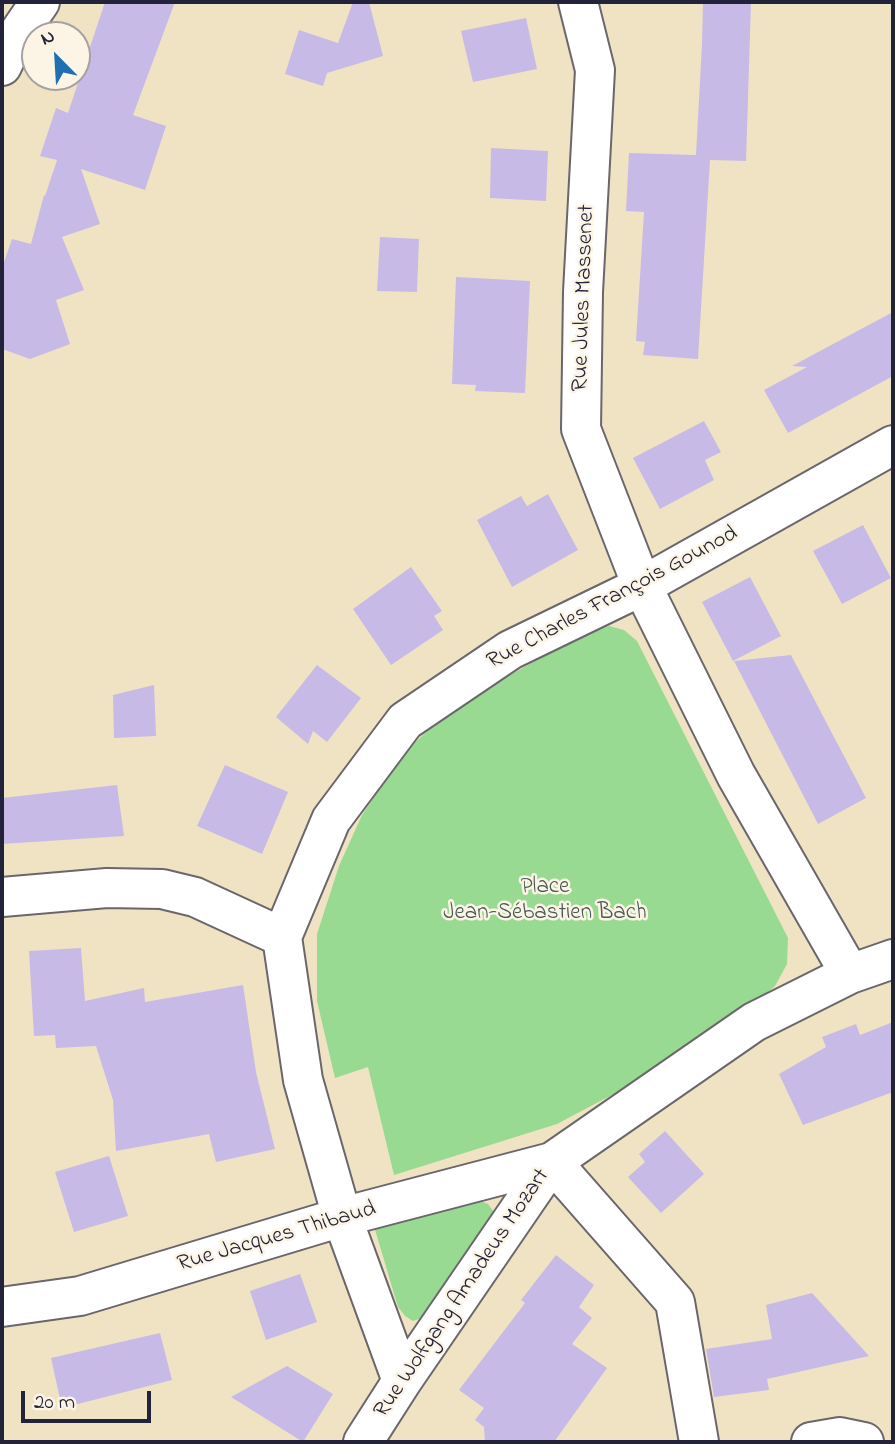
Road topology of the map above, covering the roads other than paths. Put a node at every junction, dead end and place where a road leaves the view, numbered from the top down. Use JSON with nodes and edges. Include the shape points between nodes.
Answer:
{"nodes":[{"id":1,"x":40,"y":2,"type":"edge"},
{"id":2,"x":578,"y":2,"type":"edge"},
{"id":3,"x":2,"y":66,"type":"edge"},
{"id":4,"x":893,"y":446,"type":"edge"},
{"id":5,"x":642,"y":586,"type":"junction"},
{"id":6,"x":2,"y":897,"type":"edge"},
{"id":7,"x":282,"y":937,"type":"junction"},
{"id":8,"x":893,"y":960,"type":"edge"},
{"id":9,"x":850,"y":974,"type":"junction"},
{"id":10,"x":552,"y":1162,"type":"junction"},
{"id":11,"x":342,"y":1217,"type":"junction"},
{"id":12,"x":2,"y":1307,"type":"edge"},
{"id":13,"x":402,"y":1381,"type":"junction"},
{"id":14,"x":363,"y":1442,"type":"edge"},
{"id":15,"x":699,"y":1442,"type":"edge"},
{"id":16,"x":811,"y":1442,"type":"edge"},
{"id":17,"x":864,"y":1442,"type":"edge"}],
"edges":[{"from":1,"to":3,"type":"street"},
{"from":2,"to":5,"type":"street","name":"Rue Jules Massenet","via":[[595,71],[581,429]]},
{"from":4,"to":5,"type":"street","name":"Rue Charles François Gounod"},
{"from":5,"to":7,"type":"street","name":"Rue Charles François Gounod","via":[[510,650],[405,721],[331,820]]},
{"from":5,"to":9,"type":"street","via":[[736,775]]},
{"from":6,"to":7,"type":"street","via":[[107,888],[162,889],[195,897]]},
{"from":7,"to":11,"type":"street","via":[[303,1080]]},
{"from":8,"to":9,"type":"street","name":"Rue Wolfgang Amadeus Mozart"},
{"from":9,"to":10,"type":"street","name":"Rue Wolfgang Amadeus Mozart","via":[[754,1022]]},
{"from":10,"to":11,"type":"street","name":"Rue Jacques Thibaud"},
{"from":10,"to":13,"type":"street","name":"Rue Wolfgang Amadeus Mozart"},
{"from":10,"to":15,"type":"street","via":[[675,1302]]},
{"from":11,"to":12,"type":"street","name":"Rue Jacques Thibaud","via":[[80,1296]]},
{"from":11,"to":13,"type":"street"},
{"from":13,"to":14,"type":"street","name":"Rue Wolfgang Amadeus Mozart"},
{"from":16,"to":17,"type":"street","via":[[841,1437]]}]}
